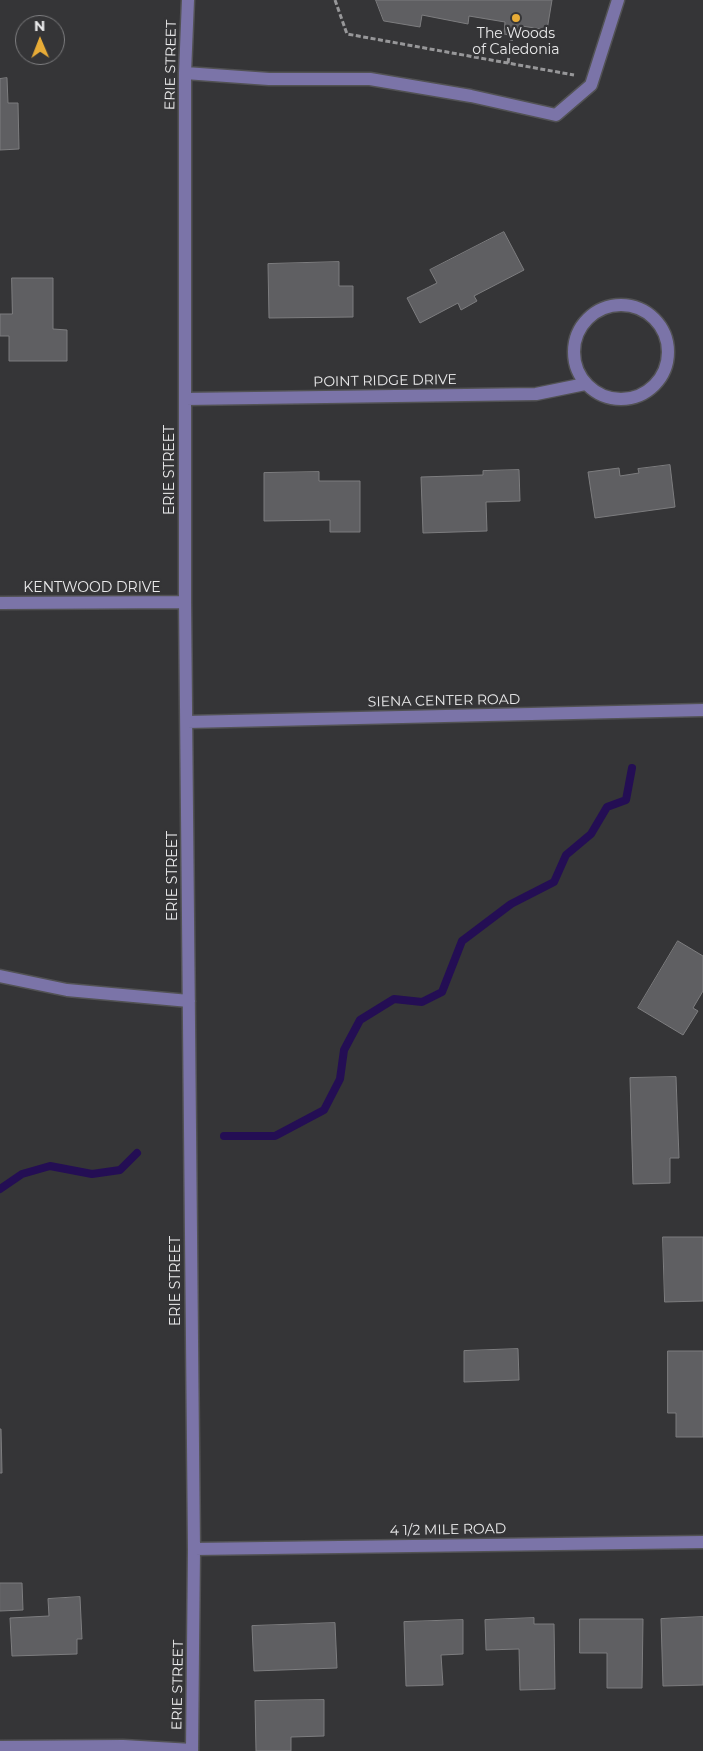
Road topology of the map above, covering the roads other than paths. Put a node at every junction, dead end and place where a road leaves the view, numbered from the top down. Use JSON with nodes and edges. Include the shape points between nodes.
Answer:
{"nodes":[{"id":1,"x":188,"y":0,"type":"edge"},
{"id":2,"x":618,"y":0,"type":"edge"},
{"id":3,"x":185,"y":74,"type":"junction"},
{"id":4,"x":585,"y":384,"type":"junction"},
{"id":5,"x":185,"y":399,"type":"junction"},
{"id":6,"x":185,"y":602,"type":"junction"},
{"id":7,"x":0,"y":604,"type":"edge"},
{"id":8,"x":703,"y":710,"type":"edge"},
{"id":9,"x":187,"y":722,"type":"junction"},
{"id":10,"x":0,"y":976,"type":"edge"},
{"id":11,"x":189,"y":1000,"type":"junction"},
{"id":12,"x":703,"y":1542,"type":"edge"},
{"id":13,"x":194,"y":1549,"type":"junction"},
{"id":14,"x":0,"y":1747,"type":"edge"},
{"id":15,"x":192,"y":1751,"type":"edge"}],
"edges":[{"from":1,"to":3,"type":"street","name":"ERIE STREET"},
{"from":2,"to":3,"type":"street","via":[[591,85],[556,115],[471,96],[370,79],[269,79]]},
{"from":3,"to":5,"type":"street","name":"ERIE STREET"},
{"from":4,"to":4,"type":"street","via":[[597,394],[612,399],[628,399],[655,385],[668,358],[662,328],[652,316],[630,306],[606,307],[581,325],[574,340],[573,355],[576,371]]},
{"from":4,"to":5,"type":"street","name":"POINT RIDGE DRIVE","via":[[536,394]]},
{"from":5,"to":6,"type":"street","name":"ERIE STREET"},
{"from":6,"to":7,"type":"street","name":"KENTWOOD DRIVE"},
{"from":6,"to":9,"type":"street","name":"ERIE STREET"},
{"from":8,"to":9,"type":"street","name":"SIENA CENTER ROAD"},
{"from":9,"to":11,"type":"street","name":"ERIE STREET"},
{"from":10,"to":11,"type":"street","via":[[66,990]]},
{"from":11,"to":13,"type":"street","name":"ERIE STREET"},
{"from":12,"to":13,"type":"street","name":"4 1/2 MILE ROAD"},
{"from":13,"to":15,"type":"street","name":"ERIE STREET"},
{"from":14,"to":15,"type":"street","via":[[123,1746]]}]}
